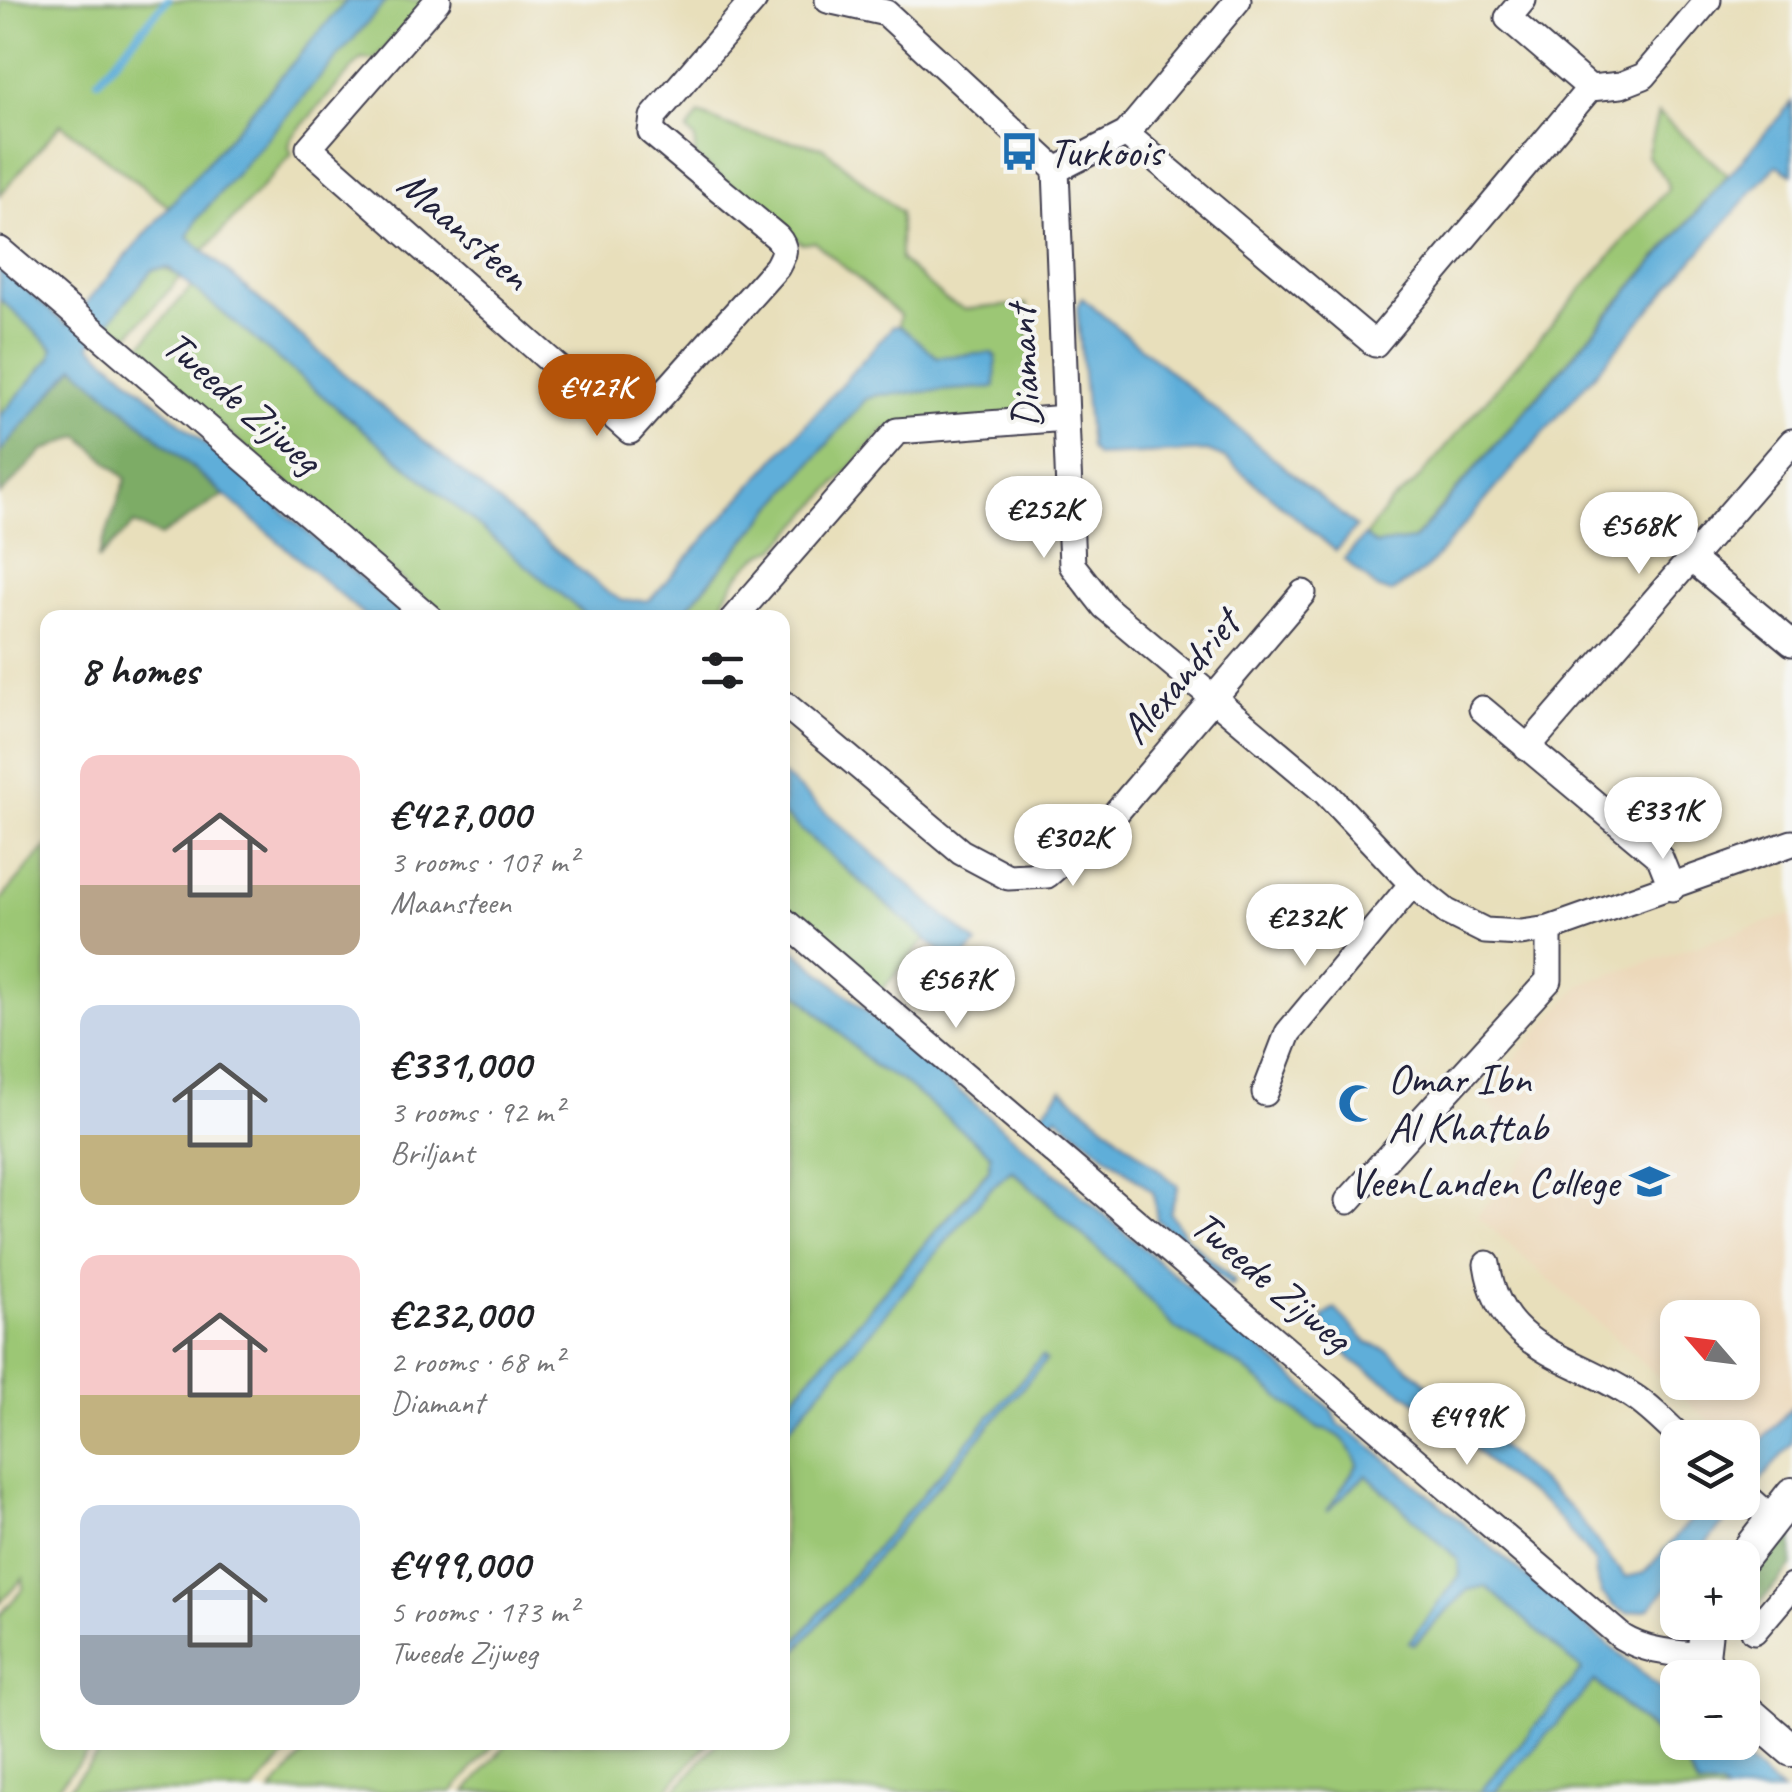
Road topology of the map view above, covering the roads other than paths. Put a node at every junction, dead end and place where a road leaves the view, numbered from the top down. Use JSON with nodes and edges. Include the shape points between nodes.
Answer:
{"nodes":[{"id":1,"x":438,"y":0,"type":"edge"},
{"id":2,"x":754,"y":0,"type":"edge"},
{"id":3,"x":828,"y":0,"type":"edge"},
{"id":4,"x":1238,"y":0,"type":"edge"},
{"id":5,"x":1524,"y":0,"type":"edge"},
{"id":6,"x":1708,"y":0,"type":"edge"},
{"id":7,"x":892,"y":6,"type":"edge"},
{"id":8,"x":1590,"y":88,"type":"junction"},
{"id":9,"x":1126,"y":134,"type":"junction"},
{"id":10,"x":1056,"y":170,"type":"junction"},
{"id":11,"x":0,"y":250,"type":"edge"},
{"id":12,"x":1066,"y":418,"type":"junction"},
{"id":13,"x":1792,"y":442,"type":"edge"},
{"id":14,"x":1691,"y":559,"type":"junction"},
{"id":15,"x":1302,"y":593,"type":"dead end"},
{"id":16,"x":421,"y":610,"type":"edge"},
{"id":17,"x":741,"y":610,"type":"edge"},
{"id":18,"x":1792,"y":643,"type":"edge"},
{"id":19,"x":1215,"y":698,"type":"junction"},
{"id":20,"x":790,"y":709,"type":"edge"},
{"id":21,"x":1482,"y":709,"type":"dead end"},
{"id":22,"x":1527,"y":748,"type":"junction"},
{"id":23,"x":1792,"y":843,"type":"edge"},
{"id":24,"x":1412,"y":884,"type":"junction"},
{"id":25,"x":1672,"y":888,"type":"junction"},
{"id":26,"x":790,"y":926,"type":"edge"},
{"id":27,"x":1549,"y":929,"type":"junction"},
{"id":28,"x":1265,"y":1093,"type":"dead end"},
{"id":29,"x":1348,"y":1201,"type":"dead end"},
{"id":30,"x":1488,"y":1264,"type":"dead end"},
{"id":31,"x":1661,"y":1420,"type":"edge"},
{"id":32,"x":1764,"y":1501,"type":"edge"},
{"id":33,"x":1749,"y":1540,"type":"edge"},
{"id":34,"x":1792,"y":1586,"type":"edge"},
{"id":35,"x":1760,"y":1624,"type":"edge"},
{"id":36,"x":1690,"y":1660,"type":"edge"},
{"id":37,"x":1760,"y":1722,"type":"edge"},
{"id":38,"x":1792,"y":1750,"type":"edge"}],
"edges":[{"from":1,"to":2,"type":"street","name":"Maansteen","via":[[309,148],[630,431],[785,253],[776,237],[652,132],[653,117]]},
{"from":3,"to":7,"type":"street"},
{"from":4,"to":9,"type":"street"},
{"from":5,"to":8,"type":"street","via":[[1508,18]]},
{"from":6,"to":8,"type":"street","via":[[1644,76]]},
{"from":7,"to":10,"type":"street"},
{"from":8,"to":9,"type":"street","via":[[1375,344]]},
{"from":9,"to":10,"type":"street"},
{"from":10,"to":12,"type":"street","name":"Diamant"},
{"from":11,"to":16,"type":"street","name":"Tweede Zijweg"},
{"from":12,"to":17,"type":"street","via":[[897,431]]},
{"from":12,"to":19,"type":"street","name":"Diamant","via":[[1072,565],[1105,607]]},
{"from":13,"to":14,"type":"street"},
{"from":14,"to":18,"type":"street"},
{"from":14,"to":22,"type":"street"},
{"from":15,"to":19,"type":"street","name":"Alexandriet"},
{"from":19,"to":20,"type":"street","name":"Alexandriet","via":[[1109,822],[1047,875],[1008,877],[961,852]]},
{"from":19,"to":24,"type":"street","name":"Diamant","via":[[1325,792]]},
{"from":21,"to":22,"type":"street"},
{"from":22,"to":25,"type":"street","via":[[1660,858]]},
{"from":23,"to":25,"type":"street","name":"Diamant"},
{"from":24,"to":27,"type":"street","name":"Diamant","via":[[1485,931]]},
{"from":24,"to":28,"type":"street","via":[[1288,1033]]},
{"from":25,"to":27,"type":"street","name":"Diamant"},
{"from":26,"to":36,"type":"street","name":"Tweede Zijweg","via":[[1622,1637]]},
{"from":27,"to":29,"type":"street","via":[[1549,980]]},
{"from":30,"to":31,"type":"street","via":[[1502,1313],[1528,1340],[1634,1396]]},
{"from":32,"to":33,"type":"street"},
{"from":34,"to":35,"type":"street"},
{"from":37,"to":38,"type":"street"}]}
